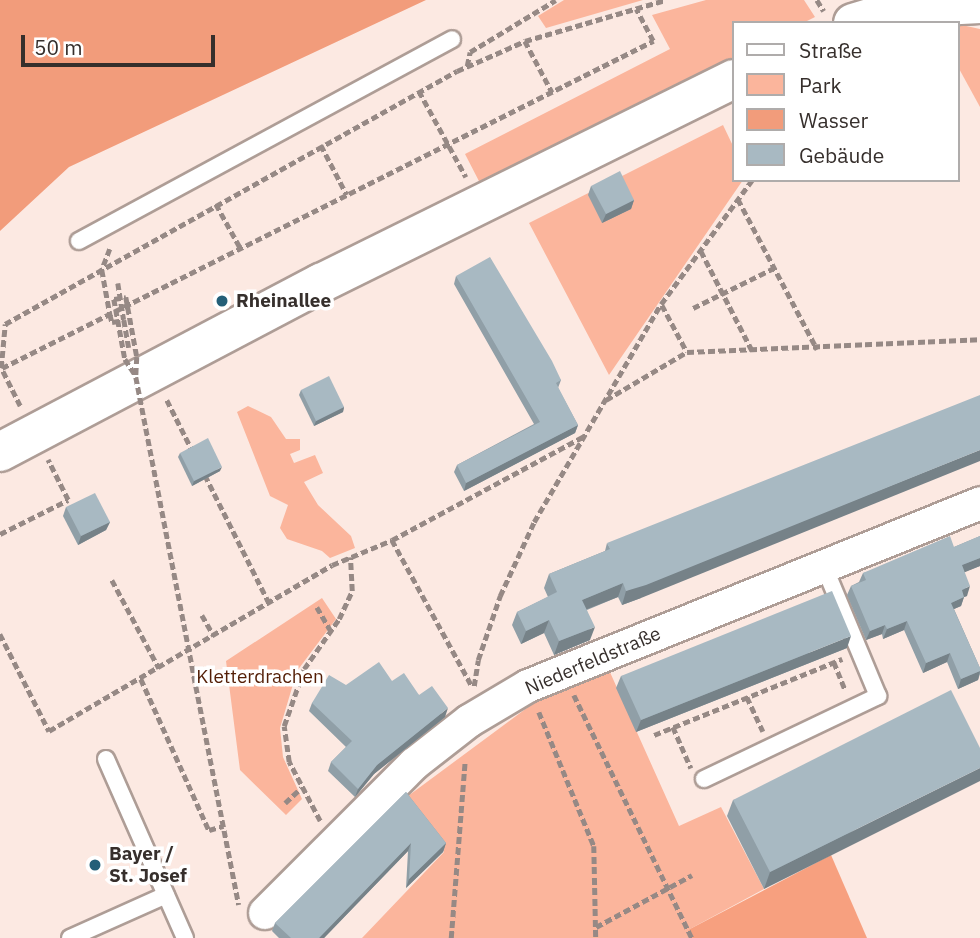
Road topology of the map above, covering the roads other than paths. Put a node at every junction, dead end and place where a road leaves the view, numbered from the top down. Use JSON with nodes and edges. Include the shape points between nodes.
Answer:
{"nodes":[{"id":1,"x":975,"y":9,"type":"edge"},
{"id":2,"x":860,"y":21,"type":"edge"},
{"id":3,"x":452,"y":39,"type":"dead end"},
{"id":4,"x":732,"y":79,"type":"edge"},
{"id":5,"x":79,"y":241,"type":"dead end"},
{"id":6,"x":0,"y":452,"type":"edge"},
{"id":7,"x":980,"y":503,"type":"edge"},
{"id":8,"x":824,"y":566,"type":"junction"},
{"id":9,"x":106,"y":759,"type":"dead end"},
{"id":10,"x":704,"y":779,"type":"road end"},
{"id":11,"x":166,"y":895,"type":"junction"},
{"id":12,"x":253,"y":914,"type":"road end"},
{"id":13,"x":70,"y":938,"type":"edge"},
{"id":14,"x":185,"y":938,"type":"edge"}],
"edges":[{"from":1,"to":2,"type":"main road","via":[[903,8]]},
{"from":3,"to":5,"type":"lane"},
{"from":4,"to":6,"type":"main road","via":[[309,289]]},
{"from":7,"to":8,"type":"street","name":"Niederfeldstraße"},
{"from":8,"to":10,"type":"lane","via":[[878,695]]},
{"from":8,"to":12,"type":"street","name":"Niederfeldstraße","via":[[528,686],[469,721],[414,765]]},
{"from":9,"to":11,"type":"lane"},
{"from":11,"to":13,"type":"lane"},
{"from":11,"to":14,"type":"lane"}]}
